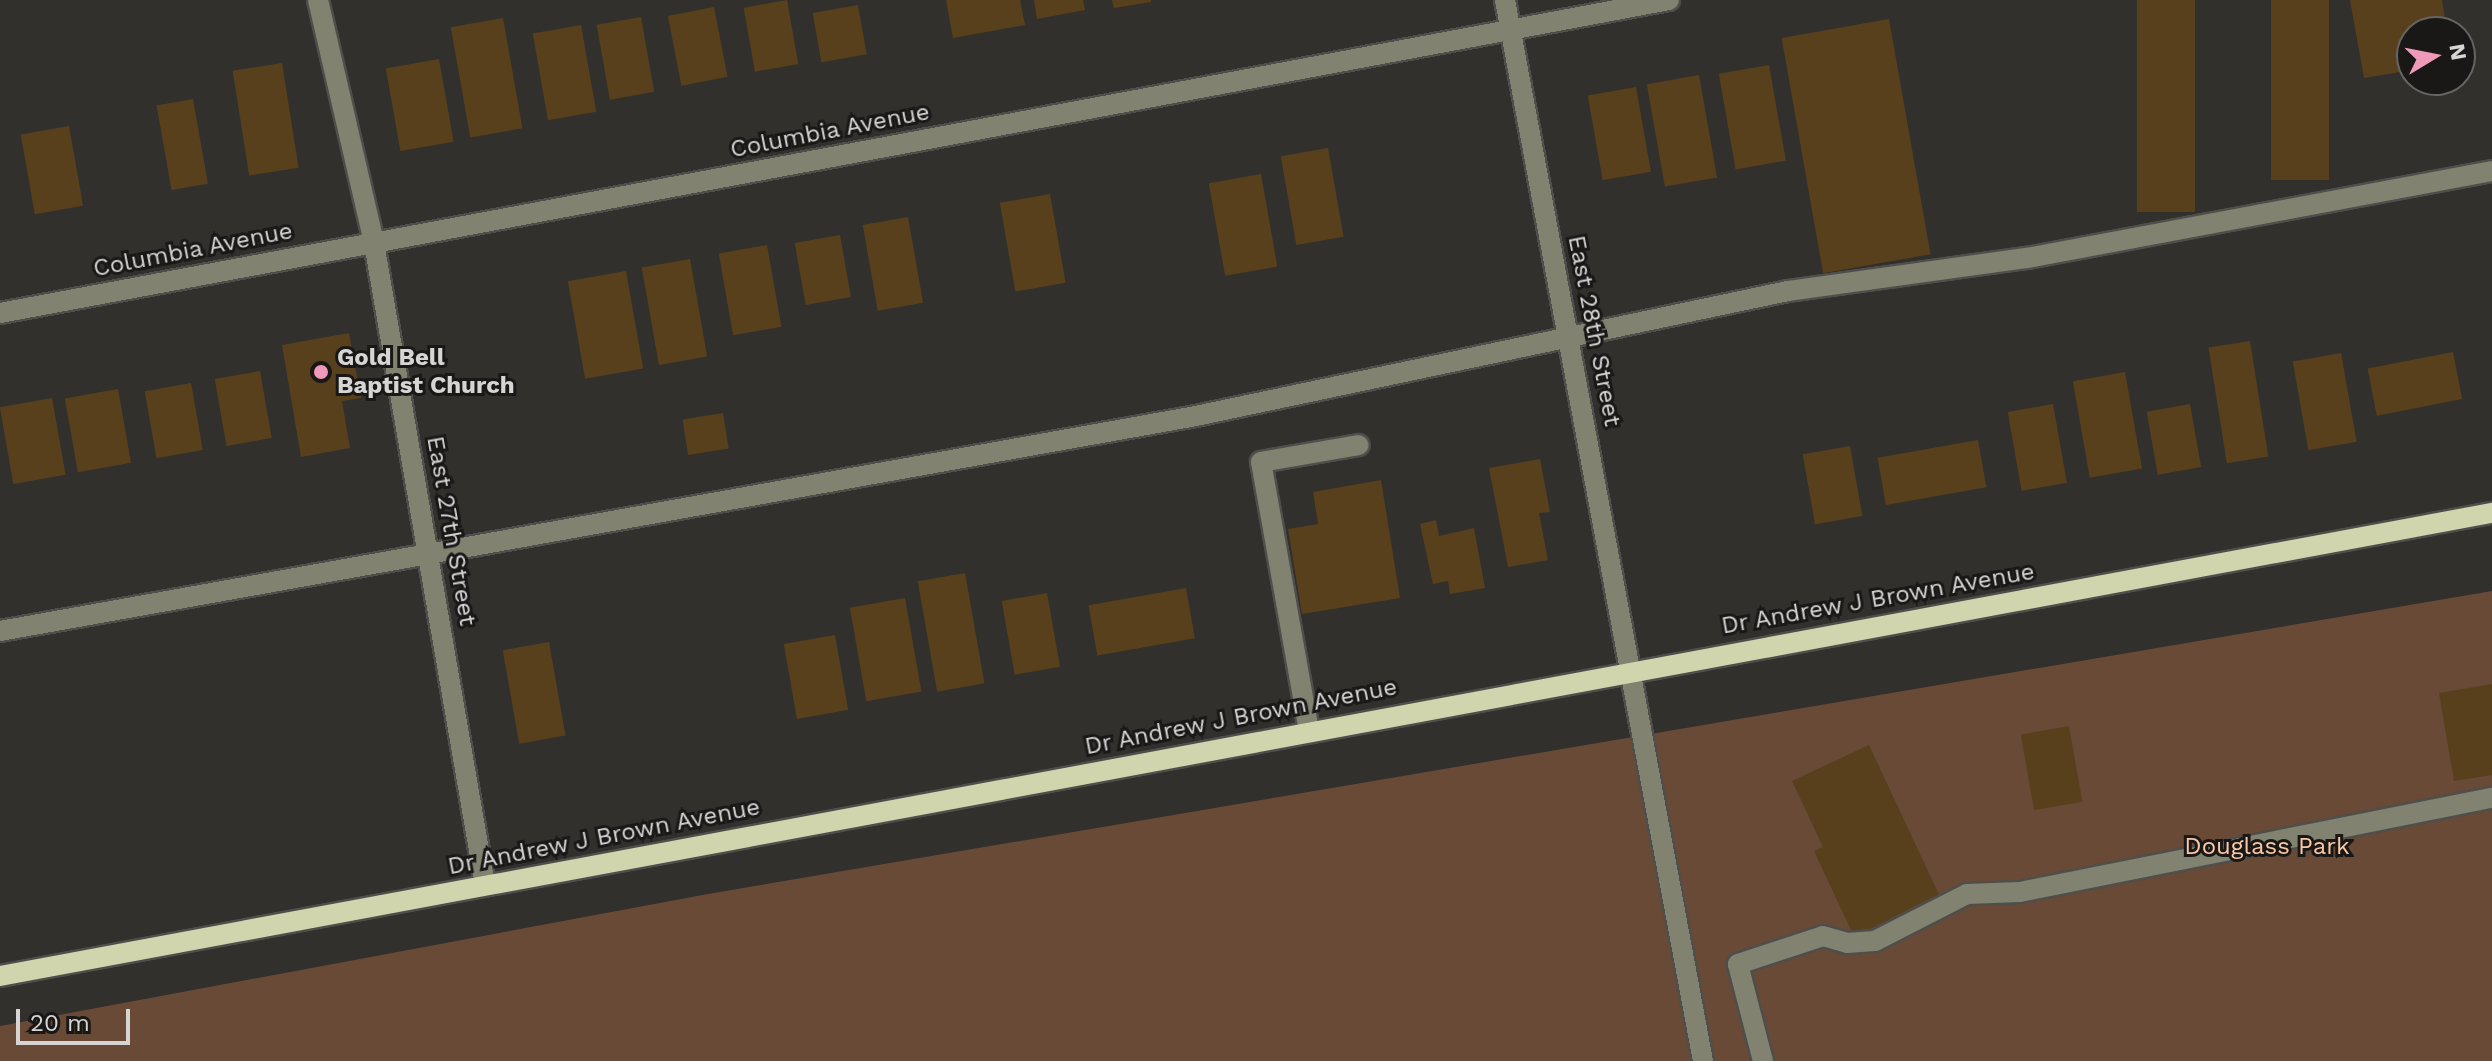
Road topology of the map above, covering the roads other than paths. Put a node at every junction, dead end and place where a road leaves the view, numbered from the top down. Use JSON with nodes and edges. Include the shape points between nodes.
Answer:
{"nodes":[{"id":1,"x":318,"y":0,"type":"edge"},
{"id":2,"x":1505,"y":0,"type":"edge"},
{"id":3,"x":1669,"y":0,"type":"edge"},
{"id":4,"x":1511,"y":29,"type":"junction"},
{"id":5,"x":2492,"y":171,"type":"edge"},
{"id":6,"x":374,"y":243,"type":"junction"},
{"id":7,"x":0,"y":313,"type":"edge"},
{"id":8,"x":1569,"y":339,"type":"junction"},
{"id":9,"x":1359,"y":445,"type":"dead end"},
{"id":10,"x":2492,"y":513,"type":"edge"},
{"id":11,"x":428,"y":553,"type":"junction"},
{"id":12,"x":0,"y":631,"type":"edge"},
{"id":13,"x":1632,"y":671,"type":"junction"},
{"id":14,"x":1309,"y":731,"type":"junction"},
{"id":15,"x":2492,"y":798,"type":"edge"},
{"id":16,"x":485,"y":885,"type":"junction"},
{"id":17,"x":0,"y":976,"type":"edge"},
{"id":18,"x":1703,"y":1061,"type":"edge"},
{"id":19,"x":1763,"y":1061,"type":"edge"}],
"edges":[{"from":1,"to":6,"type":"street","name":"East 27th Street"},
{"from":2,"to":4,"type":"street","name":"East 28th Street"},
{"from":3,"to":4,"type":"street","name":"Columbia Avenue"},
{"from":4,"to":6,"type":"street","name":"Columbia Avenue"},
{"from":4,"to":8,"type":"street","name":"East 28th Street"},
{"from":5,"to":8,"type":"street","via":[[2027,258],[1788,291]]},
{"from":6,"to":7,"type":"street","name":"Columbia Avenue"},
{"from":6,"to":11,"type":"street","name":"East 27th Street"},
{"from":8,"to":11,"type":"street","via":[[1191,417]]},
{"from":8,"to":13,"type":"street","name":"East 28th Street"},
{"from":9,"to":14,"type":"street","via":[[1261,462]]},
{"from":10,"to":13,"type":"main road","name":"Dr Andrew J Brown Avenue"},
{"from":11,"to":12,"type":"street"},
{"from":11,"to":16,"type":"street","name":"East 27th Street"},
{"from":13,"to":14,"type":"main road","name":"Dr Andrew J Brown Avenue"},
{"from":13,"to":18,"type":"street","name":"East 28th Street"},
{"from":14,"to":16,"type":"main road","name":"Dr Andrew J Brown Avenue"},
{"from":15,"to":19,"type":"street","via":[[2020,892],[1967,894],[1875,941],[1847,943],[1823,936],[1738,964]]},
{"from":16,"to":17,"type":"main road","name":"Dr Andrew J Brown Avenue"}]}
